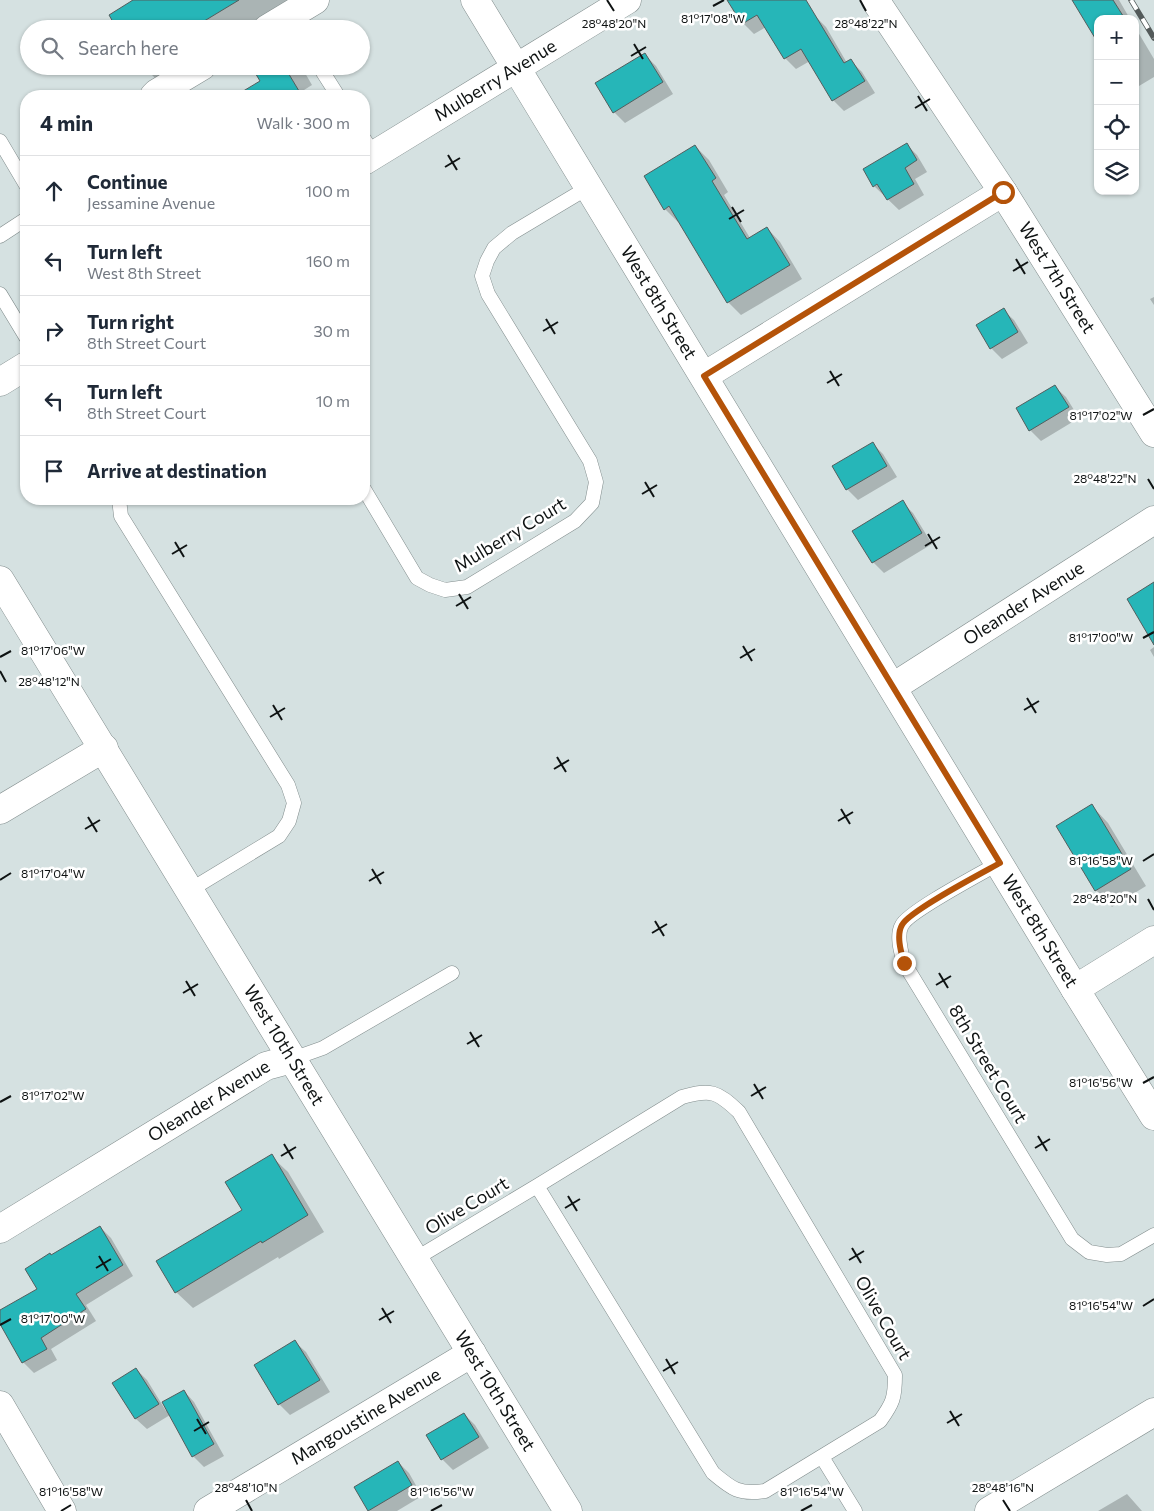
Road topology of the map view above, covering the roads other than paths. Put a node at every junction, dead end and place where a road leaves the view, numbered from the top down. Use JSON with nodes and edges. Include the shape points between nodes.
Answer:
{"nodes":[{"id":1,"x":315,"y":0,"type":"edge"},
{"id":2,"x":475,"y":0,"type":"edge"},
{"id":3,"x":627,"y":0,"type":"edge"},
{"id":4,"x":874,"y":0,"type":"edge"},
{"id":5,"x":289,"y":20,"type":"edge"},
{"id":6,"x":517,"y":68,"type":"junction"},
{"id":7,"x":187,"y":75,"type":"edge"},
{"id":8,"x":325,"y":75,"type":"edge"},
{"id":9,"x":162,"y":90,"type":"edge"},
{"id":10,"x":334,"y":90,"type":"edge"},
{"id":11,"x":0,"y":141,"type":"edge"},
{"id":12,"x":370,"y":150,"type":"edge"},
{"id":13,"x":20,"y":174,"type":"edge"},
{"id":14,"x":589,"y":187,"type":"junction"},
{"id":15,"x":1003,"y":192,"type":"junction"},
{"id":16,"x":20,"y":223,"type":"edge"},
{"id":17,"x":0,"y":236,"type":"edge"},
{"id":18,"x":0,"y":294,"type":"edge"},
{"id":19,"x":20,"y":326,"type":"edge"},
{"id":20,"x":20,"y":370,"type":"edge"},
{"id":21,"x":704,"y":376,"type":"junction"},
{"id":22,"x":0,"y":382,"type":"edge"},
{"id":23,"x":1154,"y":433,"type":"edge"},
{"id":24,"x":370,"y":499,"type":"edge"},
{"id":25,"x":119,"y":505,"type":"edge"},
{"id":26,"x":1154,"y":520,"type":"edge"},
{"id":27,"x":0,"y":580,"type":"edge"},
{"id":28,"x":893,"y":687,"type":"junction"},
{"id":29,"x":104,"y":748,"type":"junction"},
{"id":30,"x":0,"y":810,"type":"edge"},
{"id":31,"x":1000,"y":863,"type":"junction"},
{"id":32,"x":190,"y":890,"type":"junction"},
{"id":33,"x":1154,"y":940,"type":"edge"},
{"id":34,"x":452,"y":973,"type":"dead end"},
{"id":35,"x":1075,"y":989,"type":"junction"},
{"id":36,"x":292,"y":1059,"type":"junction"},
{"id":37,"x":1154,"y":1116,"type":"edge"},
{"id":38,"x":538,"y":1186,"type":"junction"},
{"id":39,"x":0,"y":1229,"type":"edge"},
{"id":40,"x":1154,"y":1235,"type":"edge"},
{"id":41,"x":415,"y":1259,"type":"junction"},
{"id":42,"x":472,"y":1354,"type":"junction"},
{"id":43,"x":0,"y":1405,"type":"edge"},
{"id":44,"x":1154,"y":1412,"type":"edge"},
{"id":45,"x":822,"y":1457,"type":"junction"},
{"id":46,"x":62,"y":1511,"type":"edge"},
{"id":47,"x":208,"y":1511,"type":"edge"},
{"id":48,"x":568,"y":1511,"type":"edge"},
{"id":49,"x":855,"y":1511,"type":"edge"},
{"id":50,"x":989,"y":1511,"type":"edge"}],
"edges":[{"from":1,"to":5,"type":"street"},
{"from":2,"to":6,"type":"street","name":"West 8th Street"},
{"from":3,"to":6,"type":"street","name":"Mulberry Avenue"},
{"from":4,"to":15,"type":"street","name":"West 7th Street"},
{"from":6,"to":12,"type":"street","name":"Mulberry Avenue"},
{"from":6,"to":14,"type":"street","name":"West 8th Street"},
{"from":7,"to":9,"type":"street"},
{"from":8,"to":10,"type":"lane"},
{"from":11,"to":13,"type":"lane"},
{"from":14,"to":21,"type":"street","name":"West 8th Street"},
{"from":14,"to":24,"type":"lane","name":"Mulberry Court","via":[[512,233],[494,248],[482,276],[488,294],[590,461],[596,482],[592,503],[575,521],[467,587],[445,590],[418,578]]},
{"from":15,"to":21,"type":"street"},
{"from":15,"to":23,"type":"street","name":"West 7th Street"},
{"from":16,"to":17,"type":"lane"},
{"from":18,"to":19,"type":"lane"},
{"from":20,"to":22,"type":"street"},
{"from":21,"to":28,"type":"street","name":"West 8th Street"},
{"from":25,"to":32,"type":"lane","via":[[121,516],[288,785],[294,803],[289,822],[279,836]]},
{"from":26,"to":28,"type":"street","name":"Oleander Avenue"},
{"from":27,"to":29,"type":"street","name":"West 10th Street"},
{"from":28,"to":31,"type":"street","name":"West 8th Street"},
{"from":29,"to":30,"type":"street"},
{"from":29,"to":32,"type":"street","name":"West 10th Street"},
{"from":31,"to":35,"type":"street","name":"West 8th Street"},
{"from":31,"to":40,"type":"lane","name":"8th Street Court","via":[[914,912],[901,925],[899,945],[904,963],[1072,1239],[1089,1252],[1107,1255],[1121,1254]]},
{"from":32,"to":36,"type":"street","name":"West 10th Street"},
{"from":33,"to":35,"type":"street"},
{"from":34,"to":36,"type":"lane","name":"Oleander Avenue","via":[[323,1048]]},
{"from":35,"to":37,"type":"street","name":"West 8th Street"},
{"from":36,"to":39,"type":"street","name":"Oleander Avenue","via":[[266,1066]]},
{"from":36,"to":41,"type":"street","name":"West 10th Street"},
{"from":38,"to":41,"type":"lane","name":"Olive Court"},
{"from":38,"to":45,"type":"lane","name":"Olive Court","via":[[713,1473],[730,1487],[749,1494],[765,1490]]},
{"from":38,"to":45,"type":"lane","name":"Olive Court","via":[[682,1097],[702,1092],[723,1096],[734,1106],[895,1375],[892,1405],[880,1421]]},
{"from":41,"to":42,"type":"street","name":"West 10th Street"},
{"from":42,"to":47,"type":"street","name":"Mangoustine Avenue"},
{"from":42,"to":48,"type":"street","name":"West 10th Street"},
{"from":43,"to":46,"type":"street"},
{"from":44,"to":50,"type":"street"},
{"from":45,"to":49,"type":"lane"}]}
